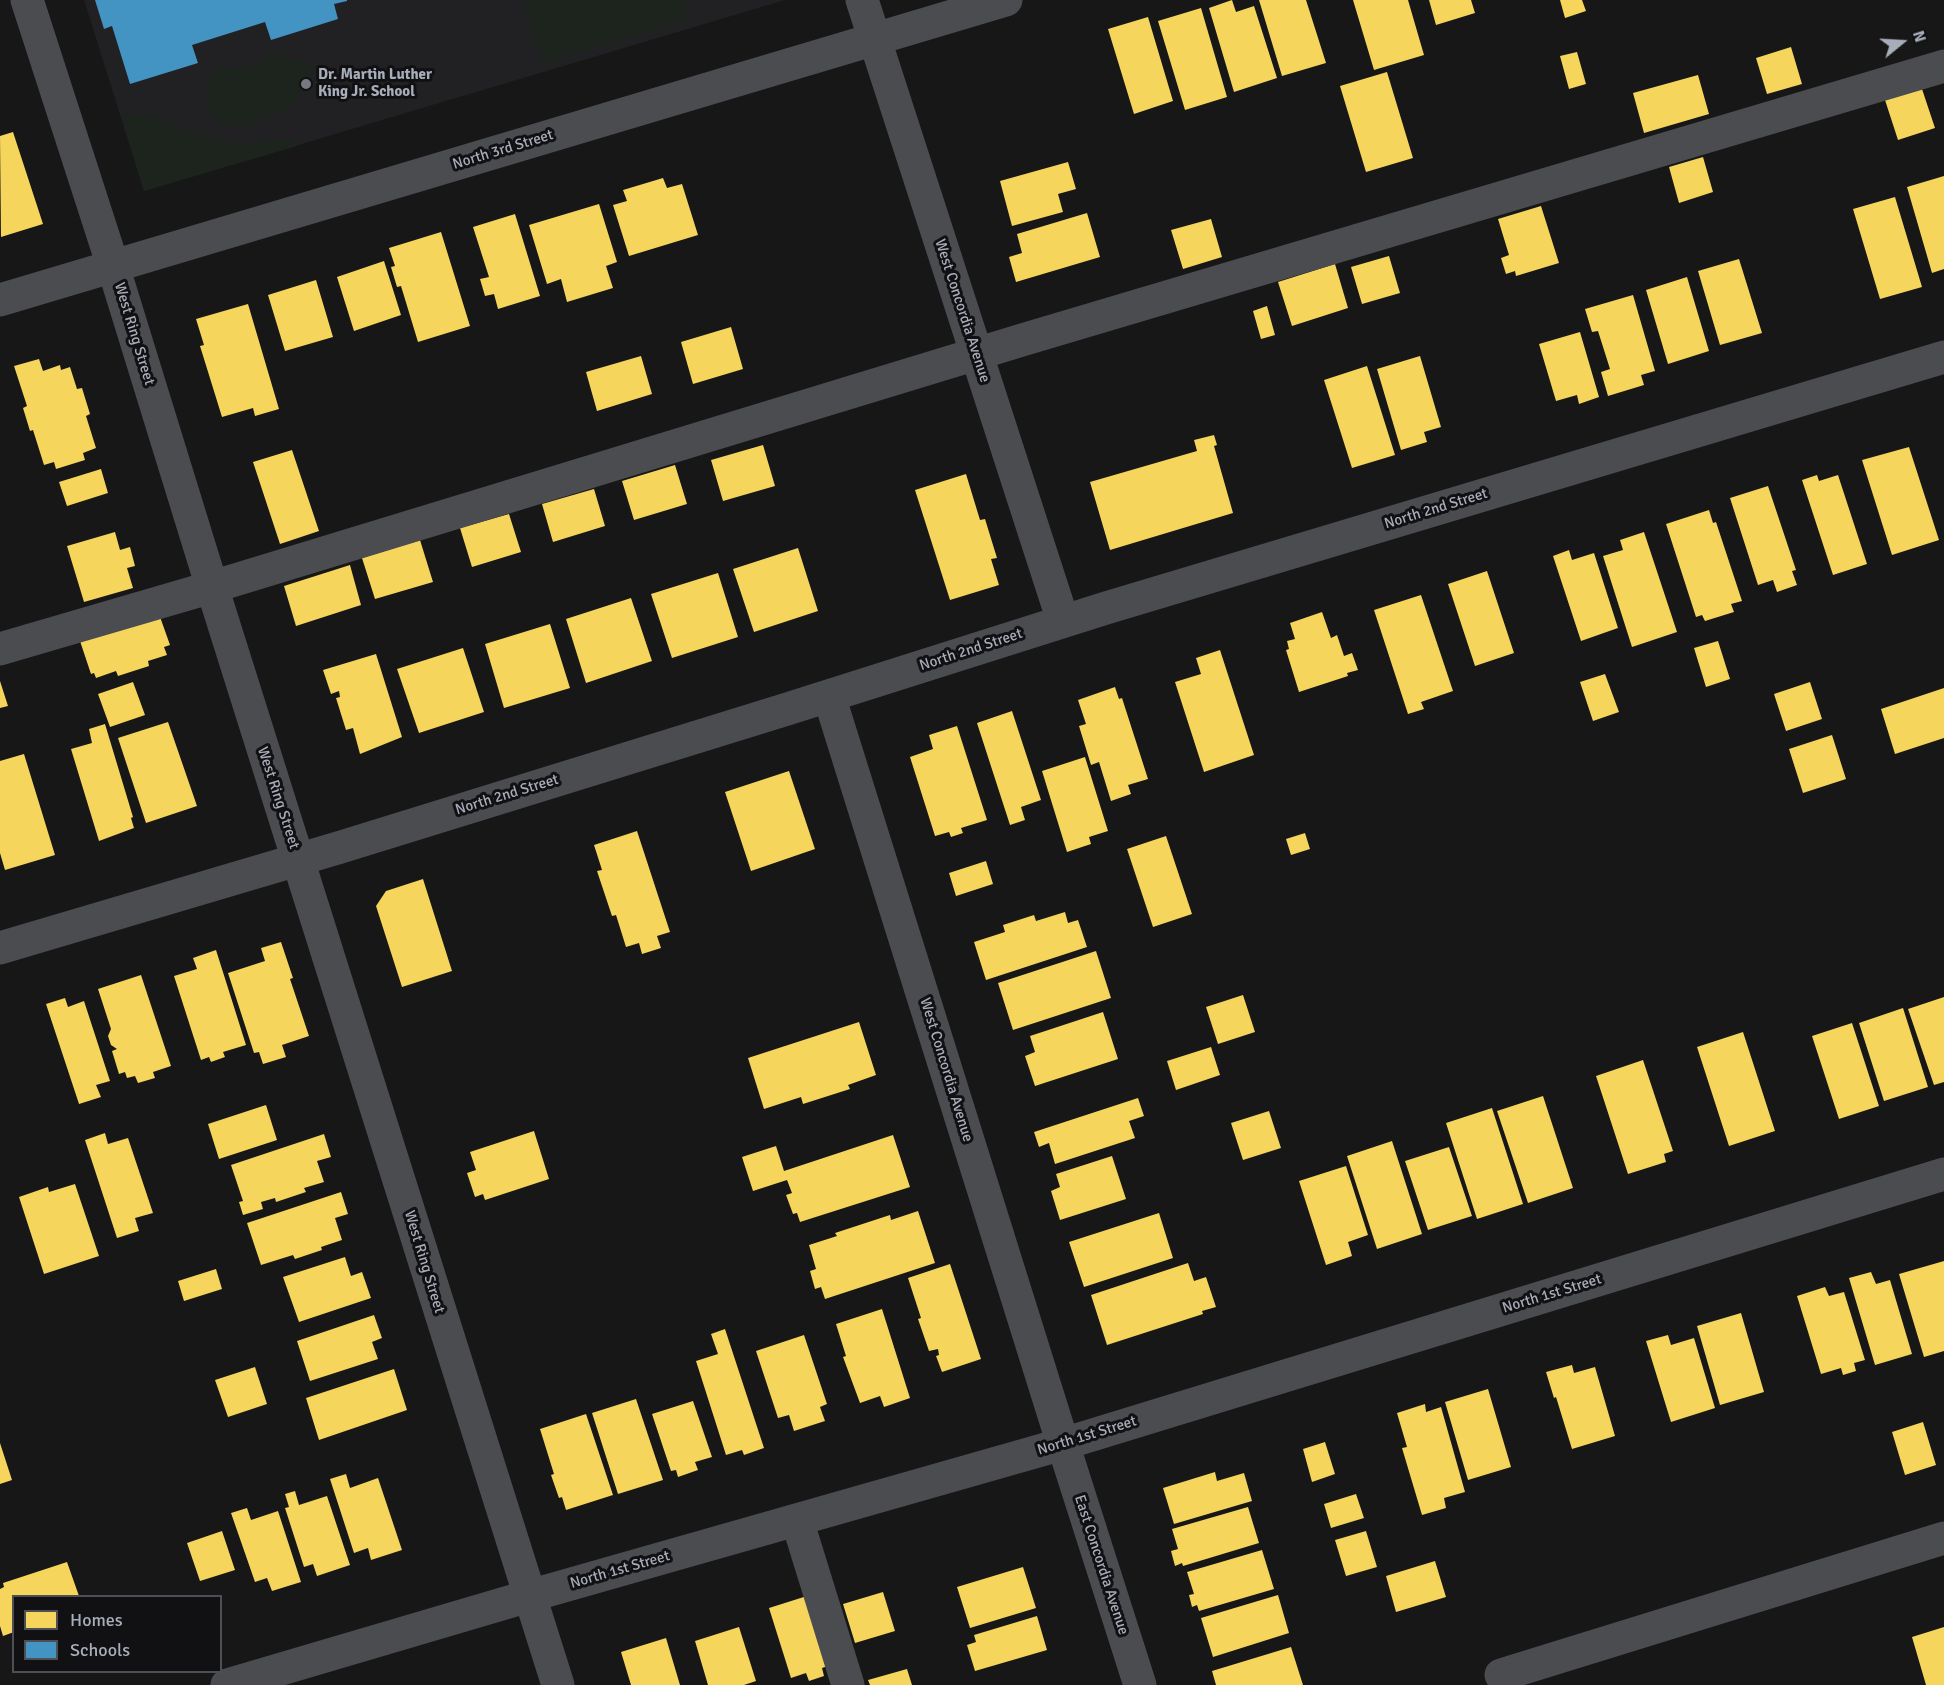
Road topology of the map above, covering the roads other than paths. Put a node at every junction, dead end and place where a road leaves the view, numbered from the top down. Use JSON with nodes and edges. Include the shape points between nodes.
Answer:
{"nodes":[{"id":1,"x":27,"y":0,"type":"edge"},
{"id":2,"x":862,"y":0,"type":"edge"},
{"id":3,"x":1006,"y":0,"type":"edge"},
{"id":4,"x":874,"y":39,"type":"junction"},
{"id":5,"x":1944,"y":66,"type":"edge"},
{"id":6,"x":113,"y":266,"type":"junction"},
{"id":7,"x":0,"y":300,"type":"edge"},
{"id":8,"x":976,"y":353,"type":"junction"},
{"id":9,"x":1944,"y":357,"type":"edge"},
{"id":10,"x":212,"y":587,"type":"junction"},
{"id":11,"x":1063,"y":621,"type":"junction"},
{"id":12,"x":0,"y":649,"type":"edge"},
{"id":13,"x":829,"y":696,"type":"junction"},
{"id":14,"x":298,"y":860,"type":"junction"},
{"id":15,"x":0,"y":948,"type":"edge"},
{"id":16,"x":1944,"y":1174,"type":"edge"},
{"id":17,"x":1063,"y":1444,"type":"junction"},
{"id":18,"x":797,"y":1520,"type":"junction"},
{"id":19,"x":1944,"y":1538,"type":"edge"},
{"id":20,"x":529,"y":1596,"type":"junction"},
{"id":21,"x":1501,"y":1675,"type":"dead end"},
{"id":22,"x":227,"y":1685,"type":"edge"},
{"id":23,"x":558,"y":1685,"type":"edge"},
{"id":24,"x":848,"y":1685,"type":"edge"},
{"id":25,"x":1140,"y":1685,"type":"edge"}],
"edges":[{"from":1,"to":6,"type":"street","name":"West Ring Street"},
{"from":2,"to":4,"type":"street","name":"West Concordia Avenue"},
{"from":3,"to":4,"type":"street","name":"North 3rd Street"},
{"from":4,"to":6,"type":"street","name":"North 3rd Street"},
{"from":4,"to":8,"type":"street","name":"West Concordia Avenue"},
{"from":5,"to":8,"type":"street"},
{"from":6,"to":7,"type":"street","name":"North 3rd Street"},
{"from":6,"to":10,"type":"street","name":"West Ring Street"},
{"from":8,"to":10,"type":"street"},
{"from":8,"to":11,"type":"street","name":"West Concordia Avenue"},
{"from":9,"to":11,"type":"street","name":"North 2nd Street"},
{"from":10,"to":12,"type":"street"},
{"from":10,"to":14,"type":"street","name":"West Ring Street"},
{"from":11,"to":13,"type":"street","name":"North 2nd Street"},
{"from":13,"to":14,"type":"street","name":"North 2nd Street"},
{"from":13,"to":17,"type":"street","name":"West Concordia Avenue"},
{"from":14,"to":15,"type":"street","name":"North 2nd Street"},
{"from":14,"to":20,"type":"street","name":"West Ring Street"},
{"from":16,"to":17,"type":"street","name":"North 1st Street"},
{"from":17,"to":18,"type":"street","name":"North 1st Street"},
{"from":17,"to":25,"type":"street","name":"East Concordia Avenue"},
{"from":18,"to":20,"type":"street","name":"North 1st Street"},
{"from":18,"to":24,"type":"street"},
{"from":19,"to":21,"type":"street"},
{"from":20,"to":22,"type":"street","name":"North 1st Street"},
{"from":20,"to":23,"type":"street","name":"West Ring Street"}]}
